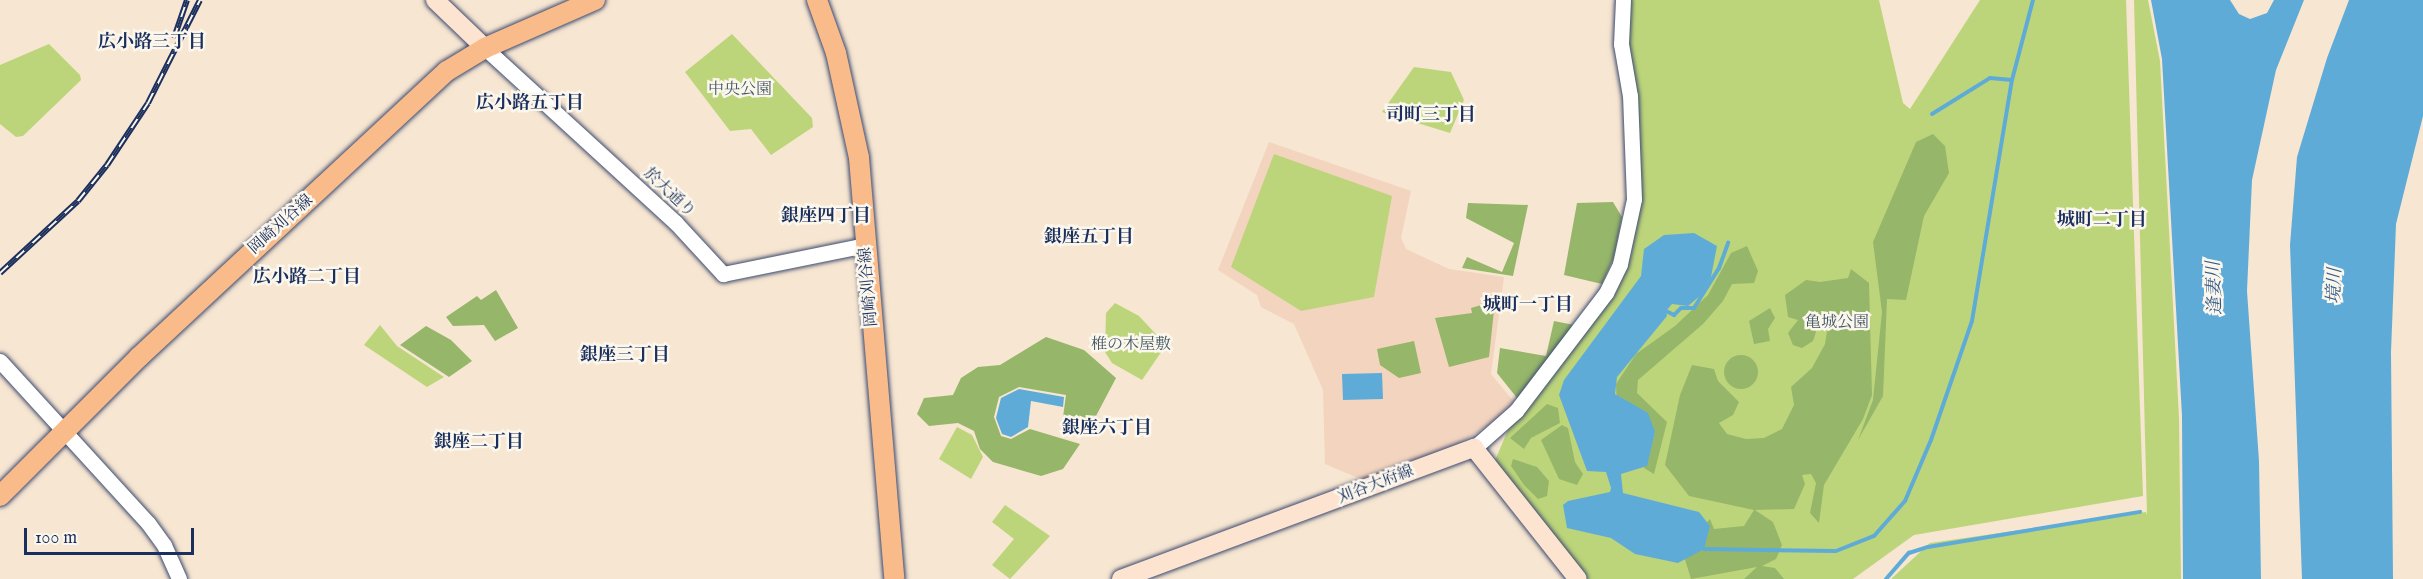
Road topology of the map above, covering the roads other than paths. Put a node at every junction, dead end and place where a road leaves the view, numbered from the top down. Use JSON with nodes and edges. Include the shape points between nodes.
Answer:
{"nodes":[{"id":1,"x":435,"y":0,"type":"edge"},
{"id":2,"x":595,"y":0,"type":"edge"},
{"id":3,"x":817,"y":0,"type":"edge"},
{"id":4,"x":1623,"y":0,"type":"edge"},
{"id":5,"x":485,"y":48,"type":"junction"},
{"id":6,"x":865,"y":245,"type":"junction"},
{"id":7,"x":0,"y":361,"type":"edge"},
{"id":8,"x":66,"y":432,"type":"junction"},
{"id":9,"x":1474,"y":448,"type":"junction"},
{"id":10,"x":0,"y":496,"type":"edge"},
{"id":11,"x":179,"y":579,"type":"edge"},
{"id":12,"x":894,"y":579,"type":"edge"},
{"id":13,"x":1121,"y":579,"type":"edge"},
{"id":14,"x":1578,"y":579,"type":"edge"}],
"edges":[{"from":1,"to":5,"type":"main road"},
{"from":2,"to":5,"type":"main road","name":"岡崎刈谷線"},
{"from":3,"to":6,"type":"main road","name":"岡崎刈谷線","via":[[836,53],[859,158]]},
{"from":4,"to":9,"type":"street","via":[[1621,44],[1630,106],[1634,200],[1620,264],[1606,293],[1516,411]]},
{"from":5,"to":6,"type":"street","name":"於大通り","via":[[675,222],[723,274]]},
{"from":5,"to":8,"type":"main road","name":"岡崎刈谷線","via":[[447,71],[196,303]]},
{"from":6,"to":12,"type":"main road","name":"岡崎刈谷線"},
{"from":7,"to":8,"type":"street"},
{"from":8,"to":10,"type":"main road","name":"岡崎刈谷線"},
{"from":8,"to":11,"type":"street","via":[[148,523],[164,545]]},
{"from":9,"to":13,"type":"main road","name":"刈谷大府線"},
{"from":9,"to":14,"type":"main road"}]}
